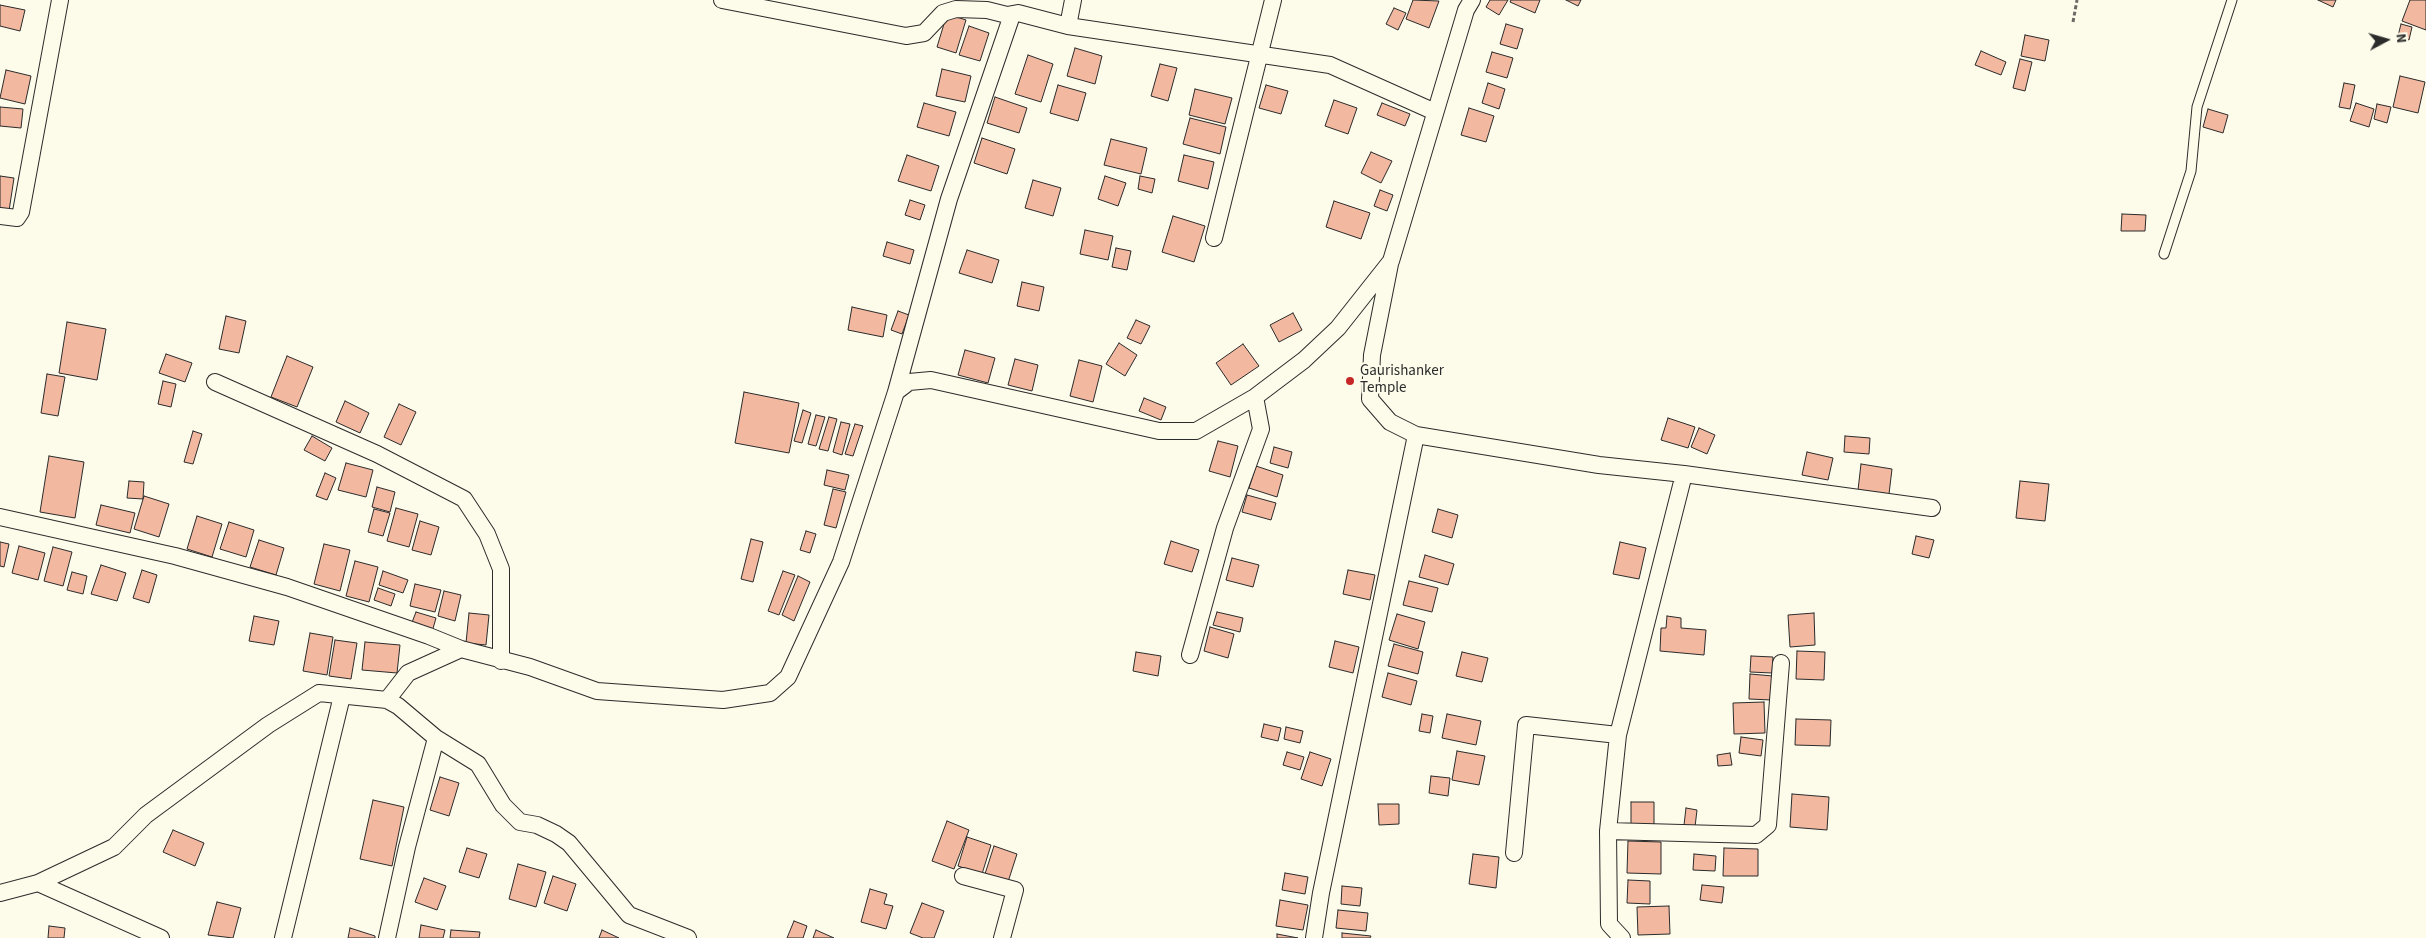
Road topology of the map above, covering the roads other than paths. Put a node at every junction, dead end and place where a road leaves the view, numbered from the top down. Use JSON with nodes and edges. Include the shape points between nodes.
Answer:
{"nodes":[{"id":1,"x":60,"y":0,"type":"edge"},
{"id":2,"x":722,"y":0,"type":"edge"},
{"id":3,"x":1073,"y":0,"type":"edge"},
{"id":4,"x":1273,"y":0,"type":"edge"},
{"id":5,"x":1472,"y":0,"type":"edge"},
{"id":6,"x":2232,"y":0,"type":"edge"},
{"id":7,"x":1012,"y":15,"type":"junction"},
{"id":8,"x":1068,"y":26,"type":"junction"},
{"id":9,"x":1258,"y":55,"type":"junction"},
{"id":10,"x":1435,"y":112,"type":"junction"},
{"id":11,"x":0,"y":216,"type":"edge"},
{"id":12,"x":1214,"y":238,"type":"dead end"},
{"id":13,"x":2164,"y":254,"type":"dead end"},
{"id":14,"x":1391,"y":261,"type":"junction"},
{"id":15,"x":215,"y":382,"type":"dead end"},
{"id":16,"x":896,"y":392,"type":"junction"},
{"id":17,"x":1255,"y":397,"type":"junction"},
{"id":18,"x":1416,"y":435,"type":"junction"},
{"id":19,"x":1684,"y":474,"type":"junction"},
{"id":20,"x":1932,"y":508,"type":"dead end"},
{"id":21,"x":0,"y":517,"type":"edge"},
{"id":22,"x":461,"y":649,"type":"junction"},
{"id":23,"x":1190,"y":655,"type":"dead end"},
{"id":24,"x":501,"y":661,"type":"junction"},
{"id":25,"x":1781,"y":663,"type":"dead end"},
{"id":26,"x":342,"y":696,"type":"junction"},
{"id":27,"x":387,"y":700,"type":"junction"},
{"id":28,"x":1618,"y":735,"type":"junction"},
{"id":29,"x":436,"y":738,"type":"junction"},
{"id":30,"x":1608,"y":831,"type":"junction"},
{"id":31,"x":1514,"y":853,"type":"dead end"},
{"id":32,"x":963,"y":876,"type":"dead end"},
{"id":33,"x":38,"y":883,"type":"junction"},
{"id":34,"x":0,"y":893,"type":"edge"},
{"id":35,"x":161,"y":938,"type":"edge"},
{"id":36,"x":283,"y":938,"type":"edge"},
{"id":37,"x":386,"y":938,"type":"edge"},
{"id":38,"x":688,"y":938,"type":"edge"},
{"id":39,"x":1002,"y":938,"type":"edge"},
{"id":40,"x":1314,"y":938,"type":"edge"},
{"id":41,"x":1622,"y":938,"type":"edge"}],
"edges":[{"from":1,"to":11,"type":"street","via":[[21,212],[17,218]]},
{"from":2,"to":7,"type":"street","via":[[906,36],[924,33],[943,13],[956,9]]},
{"from":3,"to":8,"type":"street"},
{"from":4,"to":9,"type":"street"},
{"from":5,"to":10,"type":"street","via":[[1466,10]]},
{"from":6,"to":13,"type":"lane","via":[[2197,107],[2191,171]]},
{"from":7,"to":8,"type":"street","via":[[1018,13]]},
{"from":7,"to":16,"type":"street","via":[[949,199]]},
{"from":8,"to":9,"type":"street"},
{"from":9,"to":10,"type":"street","via":[[1330,65]]},
{"from":9,"to":12,"type":"street"},
{"from":10,"to":14,"type":"street"},
{"from":14,"to":17,"type":"street","via":[[1338,328],[1304,360]]},
{"from":14,"to":18,"type":"street","via":[[1372,354],[1370,399],[1390,422]]},
{"from":15,"to":24,"type":"street","via":[[377,454],[464,499],[487,534],[501,569]]},
{"from":16,"to":17,"type":"street","via":[[909,382],[931,380],[1159,432],[1196,431]]},
{"from":16,"to":24,"type":"street","via":[[841,562],[788,677],[770,692],[723,700],[597,691],[530,667]]},
{"from":17,"to":23,"type":"street","via":[[1261,429],[1225,528]]},
{"from":18,"to":19,"type":"street","via":[[1600,465]]},
{"from":18,"to":40,"type":"street","via":[[1320,893]]},
{"from":19,"to":20,"type":"street"},
{"from":19,"to":28,"type":"street"},
{"from":21,"to":22,"type":"street","via":[[166,554],[287,587]]},
{"from":22,"to":24,"type":"street"},
{"from":22,"to":27,"type":"street","via":[[408,673]]},
{"from":25,"to":30,"type":"street","via":[[1768,825],[1756,835]]},
{"from":26,"to":27,"type":"street"},
{"from":26,"to":33,"type":"street","via":[[319,693],[268,725],[146,814],[114,847]]},
{"from":26,"to":36,"type":"street"},
{"from":27,"to":29,"type":"street"},
{"from":28,"to":30,"type":"street"},
{"from":28,"to":31,"type":"street","via":[[1526,725]]},
{"from":29,"to":37,"type":"street"},
{"from":29,"to":38,"type":"street","via":[[478,764],[503,805],[520,822],[544,828],[569,843],[629,915]]},
{"from":30,"to":41,"type":"street","via":[[1608,924]]},
{"from":32,"to":39,"type":"street","via":[[1015,890]]},
{"from":33,"to":34,"type":"street"},
{"from":33,"to":35,"type":"street"}]}
